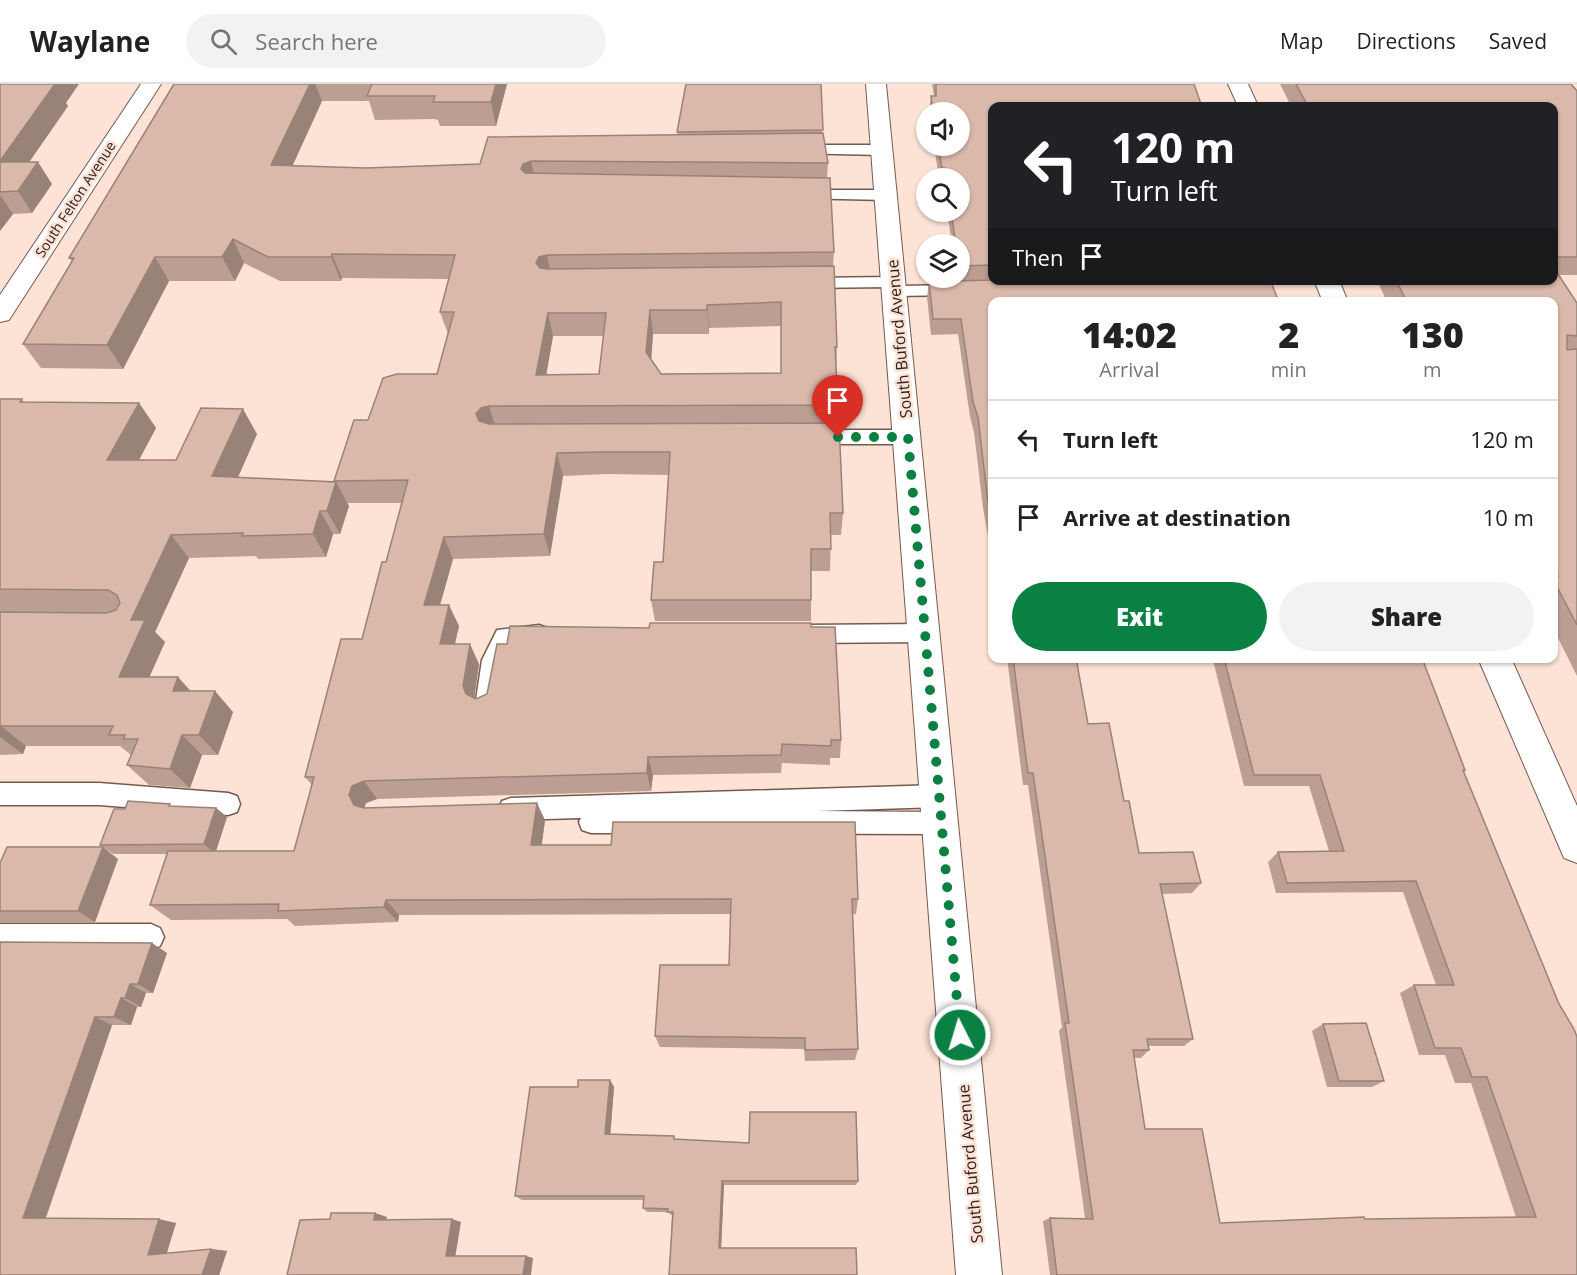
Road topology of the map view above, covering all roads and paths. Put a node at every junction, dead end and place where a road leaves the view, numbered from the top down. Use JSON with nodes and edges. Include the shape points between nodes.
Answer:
{"nodes":[{"id":1,"x":151,"y":84,"type":"edge"},
{"id":2,"x":876,"y":84,"type":"edge"},
{"id":3,"x":1238,"y":84,"type":"edge"},
{"id":4,"x":1246,"y":102,"type":"edge"},
{"id":5,"x":781,"y":150,"type":"edge"},
{"id":6,"x":882,"y":150,"type":"junction"},
{"id":7,"x":785,"y":195,"type":"edge"},
{"id":8,"x":886,"y":195,"type":"junction"},
{"id":9,"x":788,"y":283,"type":"edge"},
{"id":10,"x":894,"y":286,"type":"junction"},
{"id":11,"x":978,"y":289,"type":"edge"},
{"id":12,"x":0,"y":314,"type":"edge"},
{"id":13,"x":791,"y":437,"type":"edge"},
{"id":14,"x":908,"y":437,"type":"junction"},
{"id":15,"x":559,"y":633,"type":"edge"},
{"id":16,"x":924,"y":633,"type":"junction"},
{"id":17,"x":783,"y":634,"type":"edge"},
{"id":18,"x":1496,"y":663,"type":"edge"},
{"id":19,"x":486,"y":706,"type":"edge"},
{"id":20,"x":0,"y":794,"type":"edge"},
{"id":21,"x":228,"y":804,"type":"dead end"},
{"id":22,"x":493,"y":809,"type":"edge"},
{"id":23,"x":940,"y":810,"type":"junction"},
{"id":24,"x":556,"y":823,"type":"dead end"},
{"id":25,"x":1577,"y":846,"type":"edge"},
{"id":26,"x":0,"y":937,"type":"edge"},
{"id":27,"x":151,"y":937,"type":"edge"},
{"id":28,"x":979,"y":1275,"type":"edge"}],
"edges":[{"from":1,"to":12,"type":"street","name":"South Felton Avenue"},
{"from":2,"to":6,"type":"street","name":"South Buford Avenue"},
{"from":3,"to":4,"type":"street"},
{"from":5,"to":6,"type":"lane"},
{"from":6,"to":8,"type":"street","name":"South Buford Avenue"},
{"from":7,"to":8,"type":"lane"},
{"from":8,"to":10,"type":"street","name":"South Buford Avenue"},
{"from":9,"to":10,"type":"lane"},
{"from":10,"to":11,"type":"lane"},
{"from":10,"to":14,"type":"street","name":"South Buford Avenue"},
{"from":13,"to":14,"type":"lane"},
{"from":14,"to":16,"type":"street","name":"South Buford Avenue"},
{"from":15,"to":19,"type":"lane","via":[[505,636],[493,660]]},
{"from":16,"to":17,"type":"lane"},
{"from":16,"to":23,"type":"street","name":"South Buford Avenue"},
{"from":18,"to":25,"type":"street"},
{"from":20,"to":21,"type":"lane","via":[[99,794]]},
{"from":22,"to":23,"type":"lane"},
{"from":23,"to":24,"type":"lane","via":[[737,821]]},
{"from":23,"to":28,"type":"street","name":"South Buford Avenue"},
{"from":26,"to":27,"type":"lane"}]}
